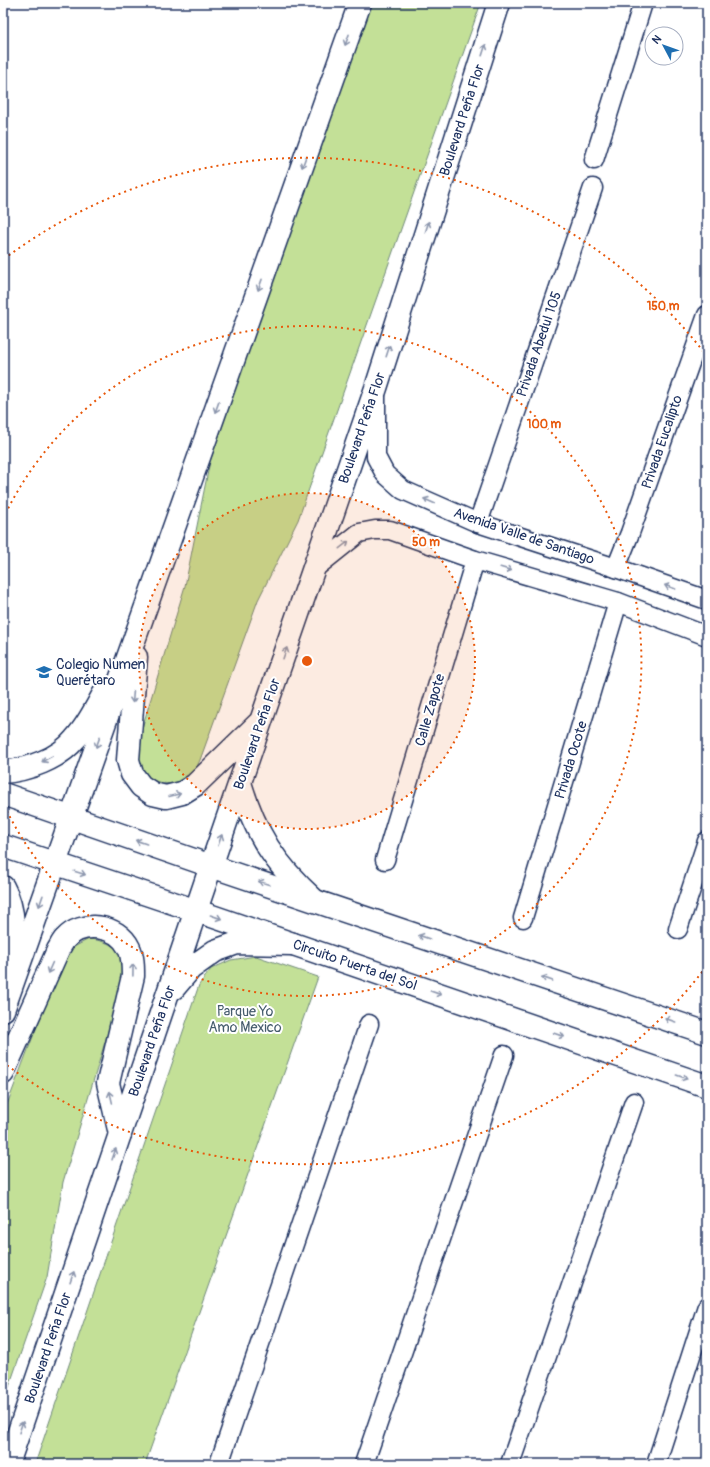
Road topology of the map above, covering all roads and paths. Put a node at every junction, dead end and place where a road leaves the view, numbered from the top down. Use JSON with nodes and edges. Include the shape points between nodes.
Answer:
{"nodes":[{"id":1,"x":360,"y":3,"type":"edge"},
{"id":2,"x":499,"y":3,"type":"edge"},
{"id":3,"x":643,"y":3,"type":"edge"},
{"id":4,"x":594,"y":160,"type":"dead end"},
{"id":5,"x":593,"y":188,"type":"dead end"},
{"id":6,"x":707,"y":315,"type":"edge"},
{"id":7,"x":376,"y":388,"type":"junction"},
{"id":8,"x":478,"y":523,"type":"junction"},
{"id":9,"x":475,"y":560,"type":"junction"},
{"id":10,"x":616,"y":568,"type":"junction"},
{"id":11,"x":314,"y":569,"type":"junction"},
{"id":12,"x":707,"y":600,"type":"edge"},
{"id":13,"x":618,"y":602,"type":"junction"},
{"id":14,"x":136,"y":635,"type":"junction"},
{"id":15,"x":707,"y":636,"type":"edge"},
{"id":16,"x":261,"y":721,"type":"junction"},
{"id":17,"x":3,"y":772,"type":"edge"},
{"id":18,"x":240,"y":783,"type":"junction"},
{"id":19,"x":3,"y":794,"type":"edge"},
{"id":20,"x":71,"y":817,"type":"junction"},
{"id":21,"x":707,"y":841,"type":"edge"},
{"id":22,"x":3,"y":846,"type":"edge"},
{"id":23,"x":385,"y":860,"type":"dead end"},
{"id":24,"x":54,"y":864,"type":"junction"},
{"id":25,"x":211,"y":866,"type":"junction"},
{"id":26,"x":3,"y":887,"type":"edge"},
{"id":27,"x":314,"y":900,"type":"junction"},
{"id":28,"x":196,"y":911,"type":"junction"},
{"id":29,"x":522,"y":918,"type":"dead end"},
{"id":30,"x":678,"y":929,"type":"dead end"},
{"id":31,"x":293,"y":944,"type":"junction"},
{"id":32,"x":167,"y":996,"type":"junction"},
{"id":33,"x":5,"y":1006,"type":"edge"},
{"id":34,"x":369,"y":1024,"type":"dead end"},
{"id":35,"x":707,"y":1033,"type":"edge"},
{"id":36,"x":504,"y":1055,"type":"dead end"},
{"id":37,"x":3,"y":1073,"type":"edge"},
{"id":38,"x":707,"y":1086,"type":"edge"},
{"id":39,"x":634,"y":1102,"type":"dead end"},
{"id":40,"x":120,"y":1134,"type":"junction"},
{"id":41,"x":707,"y":1306,"type":"edge"},
{"id":42,"x":8,"y":1464,"type":"edge"},
{"id":43,"x":219,"y":1464,"type":"edge"},
{"id":44,"x":364,"y":1464,"type":"edge"},
{"id":45,"x":510,"y":1464,"type":"edge"},
{"id":46,"x":656,"y":1464,"type":"edge"}],
"edges":[{"from":1,"to":14,"type":"main road","one_way":true},
{"from":7,"to":2,"type":"main road","name":"Boulevard Peña Flor","one_way":true},
{"from":3,"to":4,"type":"street"},
{"from":5,"to":8,"type":"street","name":"Privada Abedul 105"},
{"from":6,"to":10,"type":"street","name":"Privada Eucalipto"},
{"from":8,"to":7,"type":"street","name":"Avenida Valle de Santiago","one_way":true,"via":[[403,490],[385,474],[376,457]]},
{"from":7,"to":11,"type":"main road","name":"Boulevard Peña Flor"},
{"from":8,"to":10,"type":"street","name":"Avenida Valle de Santiago"},
{"from":11,"to":9,"type":"street","one_way":true,"via":[[359,534],[375,530],[390,530]]},
{"from":9,"to":13,"type":"street","one_way":true},
{"from":9,"to":23,"type":"street","name":"Calle Zapote"},
{"from":12,"to":10,"type":"street","name":"Avenida Valle de Santiago","one_way":true},
{"from":16,"to":11,"type":"main road","name":"Boulevard Peña Flor","one_way":true},
{"from":13,"to":15,"type":"street"},
{"from":13,"to":29,"type":"street","name":"Privada Ocote"},
{"from":14,"to":16,"type":"main road","one_way":true,"via":[[128,760],[132,774],[141,786],[153,794],[166,797],[182,793],[195,785],[225,758]]},
{"from":14,"to":17,"type":"main road","one_way":true,"via":[[90,719],[74,741],[58,754],[38,764]]},
{"from":14,"to":20,"type":"main road","one_way":true},
{"from":16,"to":18,"type":"main road","name":"Boulevard Peña Flor"},
{"from":25,"to":18,"type":"main road","name":"Boulevard Peña Flor","one_way":true},
{"from":18,"to":27,"type":"main road","via":[[248,810],[271,853],[293,881]]},
{"from":19,"to":20,"type":"main road"},
{"from":20,"to":24,"type":"main road"},
{"from":25,"to":20,"type":"main road","one_way":true},
{"from":21,"to":30,"type":"street"},
{"from":22,"to":24,"type":"main road","name":"Circuito Puerta del Sol"},
{"from":24,"to":28,"type":"main road","name":"Circuito Puerta del Sol","one_way":true},
{"from":24,"to":33,"type":"main road","one_way":true},
{"from":27,"to":25,"type":"main road","one_way":true},
{"from":25,"to":28,"type":"main road","name":"Boulevard Peña Flor"},
{"from":26,"to":33,"type":"main road","via":[[14,918],[14,938]]},
{"from":35,"to":27,"type":"main road","one_way":true},
{"from":28,"to":31,"type":"main road","name":"Circuito Puerta del Sol","one_way":true},
{"from":28,"to":32,"type":"main road","name":"Boulevard Peña Flor"},
{"from":31,"to":32,"type":"main road","via":[[237,943],[215,951],[191,968]]},
{"from":31,"to":38,"type":"main road","name":"Circuito Puerta del Sol","one_way":true},
{"from":32,"to":40,"type":"main road","name":"Boulevard Peña Flor"},
{"from":34,"to":43,"type":"street"},
{"from":36,"to":44,"type":"street"},
{"from":40,"to":37,"type":"main road","one_way":true,"via":[[108,1083],[133,976],[133,962],[129,947],[107,928],[93,926],[78,930],[65,939]]},
{"from":39,"to":45,"type":"street"},
{"from":42,"to":40,"type":"main road","name":"Boulevard Peña Flor","one_way":true},
{"from":41,"to":46,"type":"street"}]}
